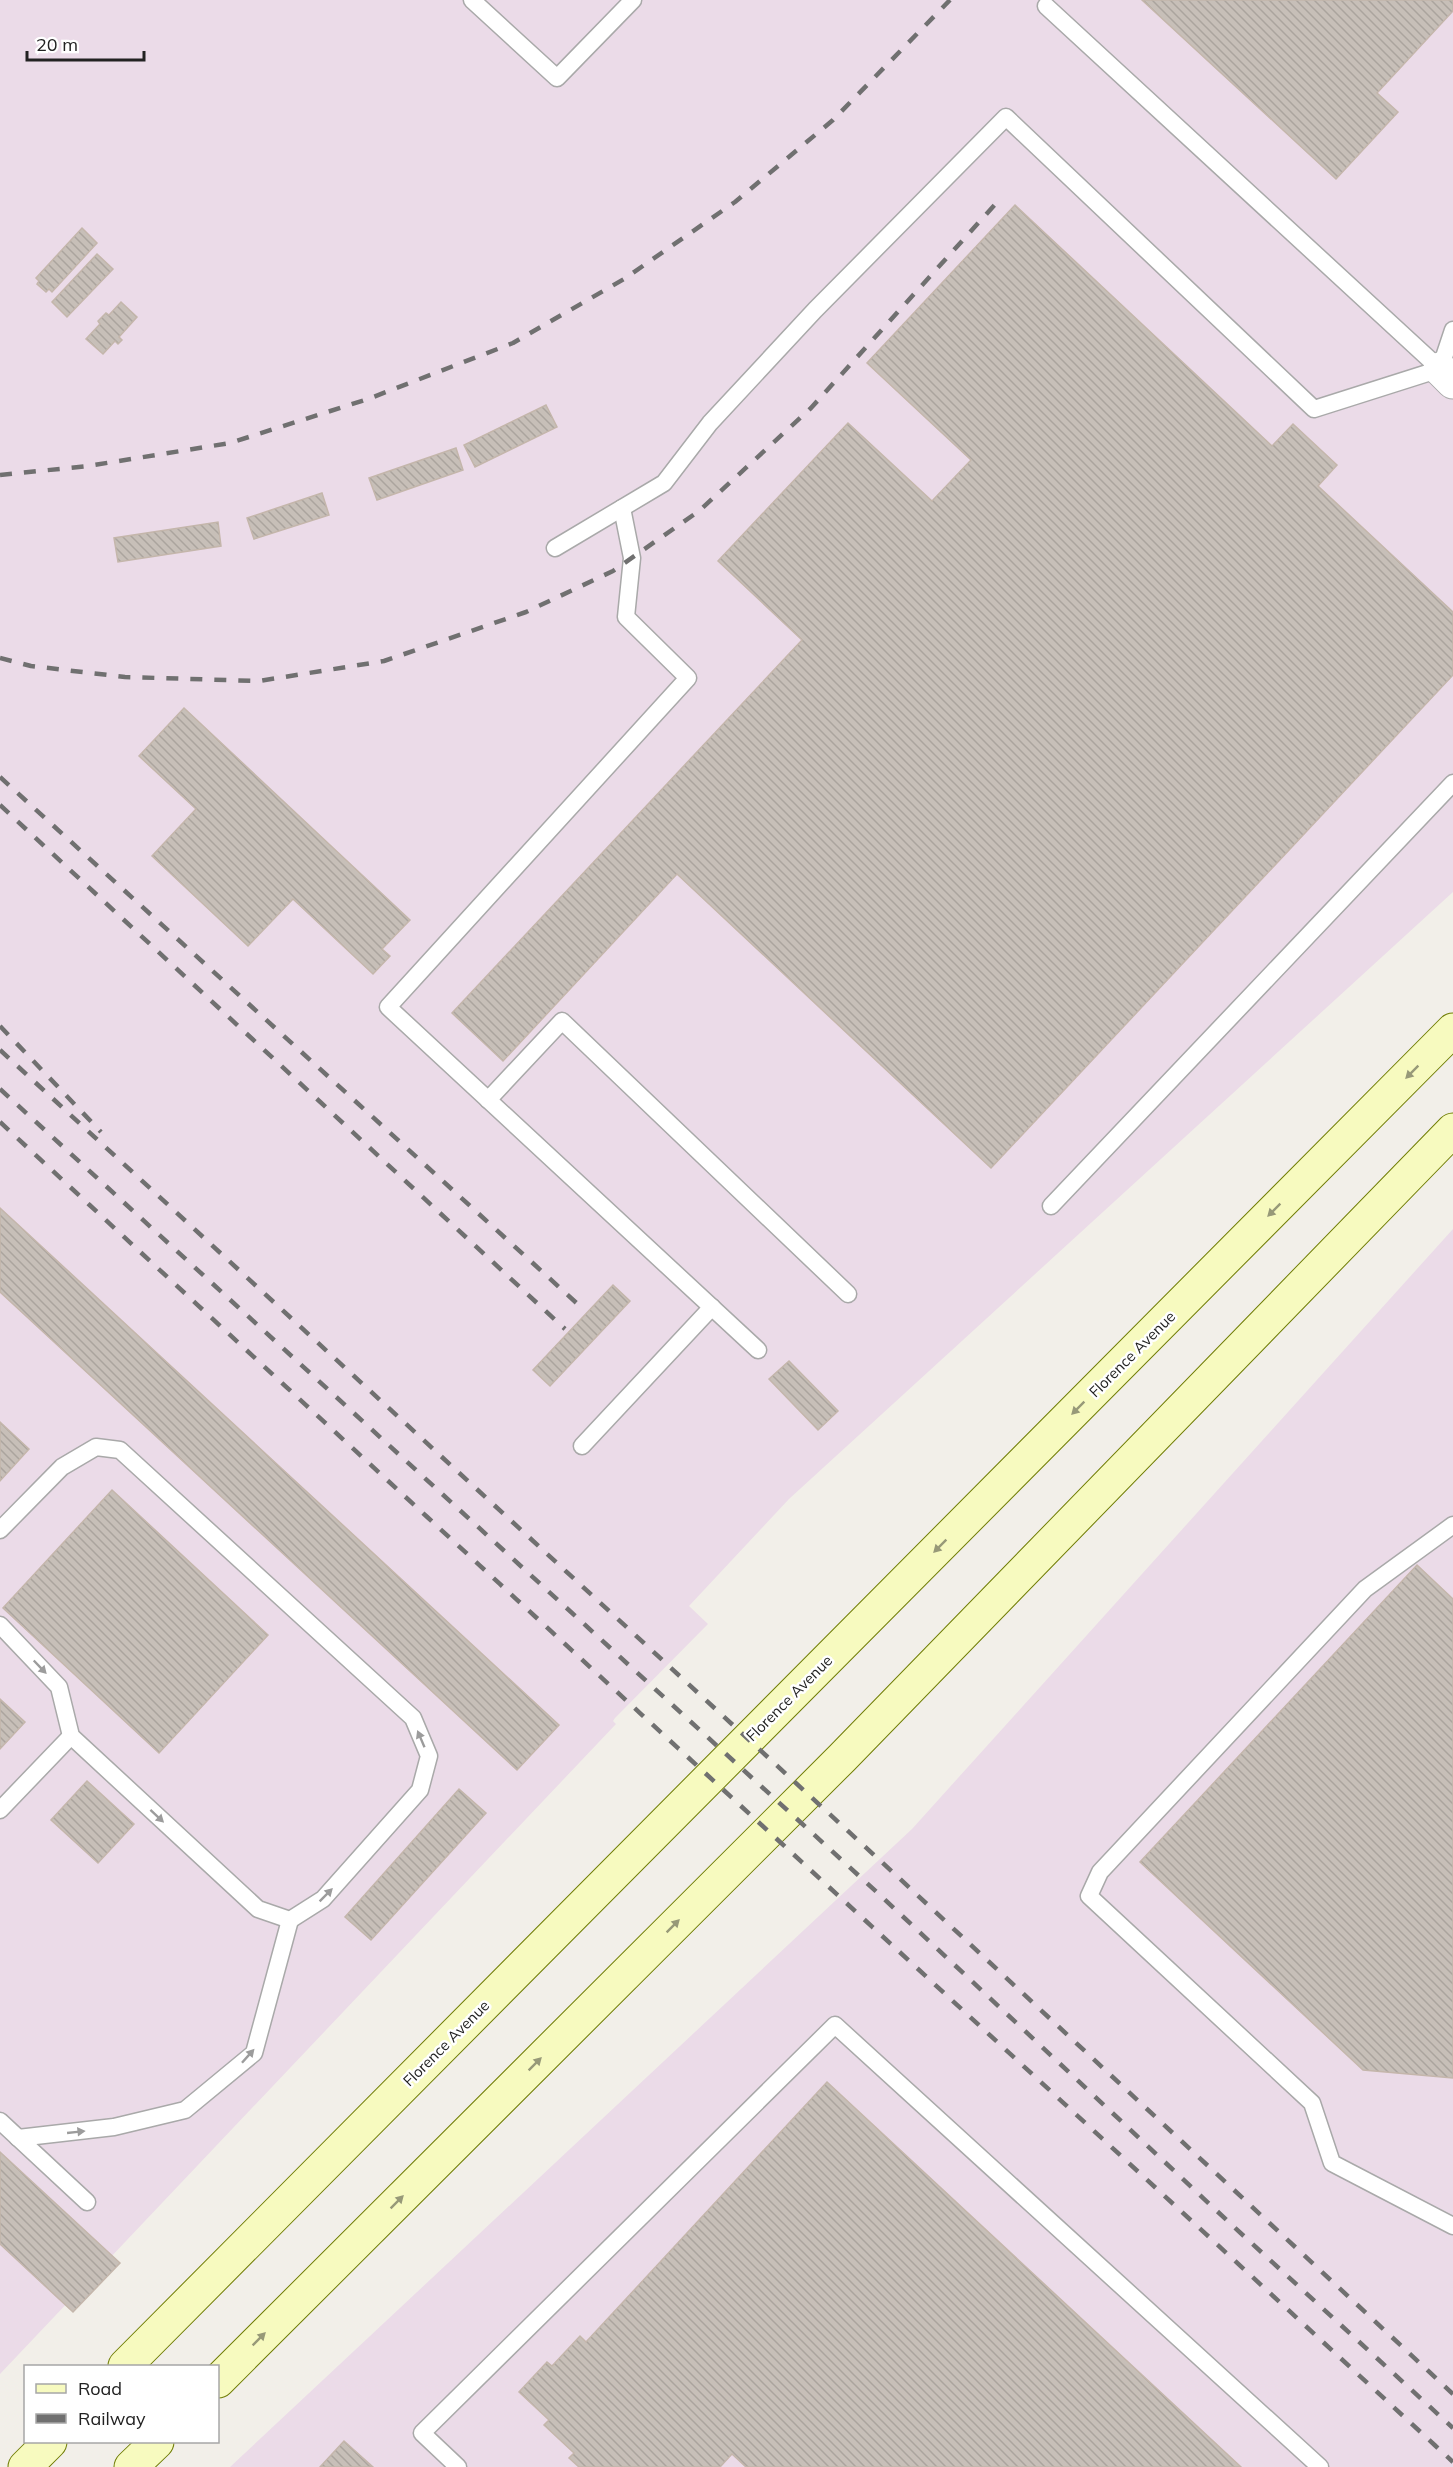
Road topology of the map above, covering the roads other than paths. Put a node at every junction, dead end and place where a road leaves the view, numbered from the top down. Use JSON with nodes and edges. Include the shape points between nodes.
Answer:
{"nodes":[{"id":1,"x":472,"y":0,"type":"edge"},
{"id":2,"x":633,"y":0,"type":"edge"},
{"id":3,"x":1046,"y":6,"type":"dead end"},
{"id":4,"x":1453,"y":330,"type":"edge"},
{"id":5,"x":1446,"y":376,"type":"edge"},
{"id":6,"x":622,"y":508,"type":"junction"},
{"id":7,"x":555,"y":548,"type":"dead end"},
{"id":8,"x":1453,"y":783,"type":"edge"},
{"id":9,"x":1453,"y":1030,"type":"edge"},
{"id":10,"x":488,"y":1100,"type":"junction"},
{"id":11,"x":1453,"y":1130,"type":"edge"},
{"id":12,"x":1051,"y":1206,"type":"dead end"},
{"id":13,"x":848,"y":1294,"type":"dead end"},
{"id":14,"x":712,"y":1307,"type":"junction"},
{"id":15,"x":758,"y":1350,"type":"dead end"},
{"id":16,"x":582,"y":1446,"type":"dead end"},
{"id":17,"x":1453,"y":1525,"type":"edge"},
{"id":18,"x":0,"y":1530,"type":"edge"},
{"id":19,"x":0,"y":1625,"type":"edge"},
{"id":20,"x":71,"y":1736,"type":"junction"},
{"id":21,"x":0,"y":1810,"type":"edge"},
{"id":22,"x":290,"y":1920,"type":"junction"},
{"id":23,"x":0,"y":2121,"type":"edge"},
{"id":24,"x":18,"y":2138,"type":"junction"},
{"id":25,"x":87,"y":2202,"type":"dead end"},
{"id":26,"x":1453,"y":2226,"type":"edge"},
{"id":27,"x":127,"y":2365,"type":"edge"},
{"id":28,"x":219,"y":2380,"type":"edge"},
{"id":29,"x":50,"y":2443,"type":"edge"},
{"id":30,"x":156,"y":2443,"type":"edge"},
{"id":31,"x":25,"y":2467,"type":"edge"},
{"id":32,"x":131,"y":2467,"type":"edge"},
{"id":33,"x":458,"y":2467,"type":"edge"},
{"id":34,"x":1320,"y":2467,"type":"edge"}],
"edges":[{"from":1,"to":2,"type":"lane","via":[[557,78]]},
{"from":3,"to":5,"type":"lane"},
{"from":4,"to":5,"type":"lane"},
{"from":5,"to":6,"type":"lane","via":[[1314,409],[1006,117],[807,319],[710,423],[664,483]]},
{"from":6,"to":7,"type":"lane"},
{"from":6,"to":10,"type":"lane","via":[[632,558],[626,617],[688,678],[388,1007]]},
{"from":8,"to":12,"type":"lane"},
{"from":9,"to":27,"type":"main road","name":"Florence Avenue","one_way":true},
{"from":10,"to":13,"type":"lane","via":[[562,1021]]},
{"from":10,"to":14,"type":"lane"},
{"from":28,"to":11,"type":"main road","one_way":true,"via":[[842,1758]]},
{"from":14,"to":15,"type":"lane"},
{"from":14,"to":16,"type":"lane"},
{"from":17,"to":26,"type":"lane","via":[[1365,1589],[1100,1872],[1089,1896],[1312,2103],[1332,2163]]},
{"from":22,"to":18,"type":"lane","one_way":true,"via":[[323,1899],[420,1790],[429,1756],[412,1718],[120,1450],[96,1447],[62,1467]]},
{"from":19,"to":20,"type":"lane","one_way":true,"via":[[59,1687]]},
{"from":20,"to":21,"type":"lane"},
{"from":20,"to":22,"type":"lane","one_way":true,"via":[[258,1909]]},
{"from":24,"to":22,"type":"lane","one_way":true,"via":[[114,2127],[185,2110],[254,2053]]},
{"from":23,"to":24,"type":"lane"},
{"from":24,"to":25,"type":"lane"},
{"from":29,"to":31,"type":"main road"},
{"from":30,"to":32,"type":"main road"},
{"from":33,"to":34,"type":"lane","via":[[422,2433],[835,2025]]}]}
